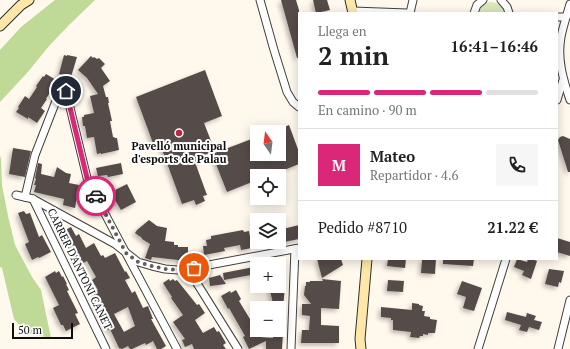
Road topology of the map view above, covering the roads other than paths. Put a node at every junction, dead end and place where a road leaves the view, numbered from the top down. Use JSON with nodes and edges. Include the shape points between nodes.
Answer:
{"nodes":[{"id":1,"x":29,"y":0,"type":"edge"},
{"id":2,"x":260,"y":0,"type":"edge"},
{"id":3,"x":350,"y":0,"type":"edge"},
{"id":4,"x":413,"y":0,"type":"edge"},
{"id":5,"x":483,"y":0,"type":"edge"},
{"id":6,"x":502,"y":0,"type":"edge"},
{"id":7,"x":570,"y":4,"type":"edge"},
{"id":8,"x":353,"y":12,"type":"edge"},
{"id":9,"x":410,"y":12,"type":"edge"},
{"id":10,"x":474,"y":12,"type":"edge"},
{"id":11,"x":509,"y":12,"type":"edge"},
{"id":12,"x":558,"y":17,"type":"edge"},
{"id":13,"x":566,"y":17,"type":"junction"},
{"id":14,"x":0,"y":26,"type":"edge"},
{"id":15,"x":563,"y":80,"type":"junction"},
{"id":16,"x":558,"y":97,"type":"edge"},
{"id":17,"x":570,"y":100,"type":"edge"},
{"id":18,"x":298,"y":106,"type":"edge"},
{"id":19,"x":16,"y":195,"type":"dead end"},
{"id":20,"x":29,"y":198,"type":"junction"},
{"id":21,"x":297,"y":248,"type":"edge"},
{"id":22,"x":126,"y":253,"type":"junction"},
{"id":23,"x":367,"y":260,"type":"edge"},
{"id":24,"x":506,"y":260,"type":"edge"},
{"id":25,"x":188,"y":269,"type":"junction"},
{"id":26,"x":570,"y":300,"type":"edge"},
{"id":27,"x":568,"y":320,"type":"edge"},
{"id":28,"x":106,"y":349,"type":"edge"},
{"id":29,"x":177,"y":349,"type":"edge"},
{"id":30,"x":238,"y":349,"type":"edge"},
{"id":31,"x":291,"y":349,"type":"edge"},
{"id":32,"x":361,"y":349,"type":"edge"},
{"id":33,"x":478,"y":349,"type":"edge"},
{"id":34,"x":558,"y":349,"type":"edge"}],
"edges":[{"from":1,"to":14,"type":"street"},
{"from":2,"to":18,"type":"street","via":[[287,92]]},
{"from":3,"to":8,"type":"street"},
{"from":4,"to":9,"type":"street"},
{"from":5,"to":10,"type":"street"},
{"from":6,"to":11,"type":"street"},
{"from":7,"to":13,"type":"street"},
{"from":12,"to":13,"type":"street"},
{"from":13,"to":15,"type":"street","via":[[560,49]]},
{"from":15,"to":16,"type":"street"},
{"from":15,"to":17,"type":"street"},
{"from":19,"to":20,"type":"street"},
{"from":20,"to":22,"type":"street","via":[[115,244]]},
{"from":20,"to":22,"type":"street","via":[[37,149],[56,101],[66,91],[88,182]]},
{"from":20,"to":28,"type":"street","name":"CARRER D'ANTONI CANET"},
{"from":21,"to":25,"type":"street"},
{"from":21,"to":31,"type":"street"},
{"from":22,"to":25,"type":"street","via":[[138,262],[152,266]]},
{"from":22,"to":29,"type":"street"},
{"from":23,"to":32,"type":"street"},
{"from":24,"to":33,"type":"street"},
{"from":25,"to":30,"type":"street"},
{"from":26,"to":27,"type":"street"},
{"from":27,"to":34,"type":"street"}]}
